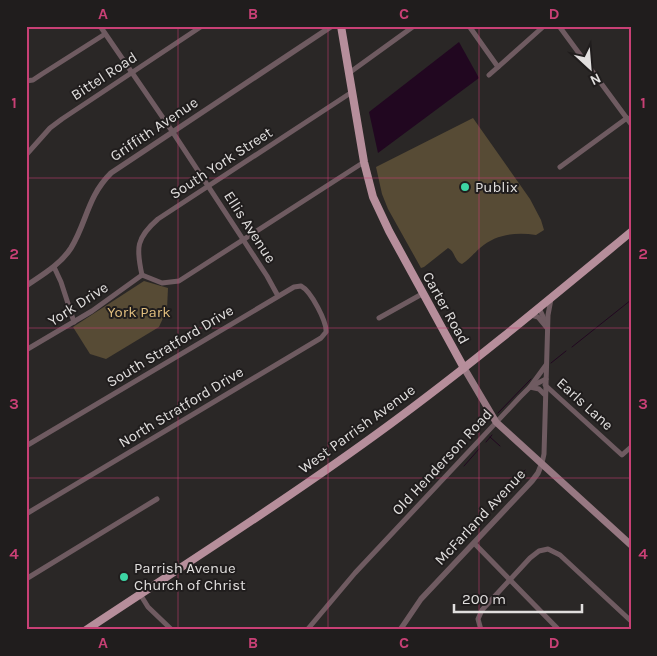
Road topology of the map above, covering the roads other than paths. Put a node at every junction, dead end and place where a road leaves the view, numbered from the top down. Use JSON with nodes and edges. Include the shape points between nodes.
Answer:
{"nodes":[{"id":1,"x":109,"y":26,"type":"edge"},
{"id":2,"x":202,"y":26,"type":"edge"},
{"id":3,"x":332,"y":26,"type":"edge"},
{"id":4,"x":341,"y":26,"type":"edge"},
{"id":5,"x":414,"y":26,"type":"edge"},
{"id":6,"x":469,"y":26,"type":"edge"},
{"id":7,"x":544,"y":26,"type":"edge"},
{"id":8,"x":559,"y":26,"type":"edge"},
{"id":9,"x":103,"y":30,"type":"edge"},
{"id":10,"x":498,"y":67,"type":"junction"},
{"id":11,"x":132,"y":72,"type":"junction"},
{"id":12,"x":349,"y":73,"type":"junction"},
{"id":13,"x":489,"y":75,"type":"dead end"},
{"id":14,"x":26,"y":81,"type":"edge"},
{"id":15,"x":352,"y":92,"type":"junction"},
{"id":16,"x":629,"y":121,"type":"edge"},
{"id":17,"x":172,"y":131,"type":"junction"},
{"id":18,"x":26,"y":155,"type":"edge"},
{"id":19,"x":364,"y":162,"type":"junction"},
{"id":20,"x":560,"y":167,"type":"dead end"},
{"id":21,"x":208,"y":186,"type":"junction"},
{"id":22,"x":631,"y":232,"type":"edge"},
{"id":23,"x":244,"y":240,"type":"junction"},
{"id":24,"x":54,"y":267,"type":"junction"},
{"id":25,"x":142,"y":276,"type":"junction"},
{"id":26,"x":26,"y":286,"type":"edge"},
{"id":27,"x":422,"y":294,"type":"junction"},
{"id":28,"x":278,"y":296,"type":"junction"},
{"id":29,"x":552,"y":298,"type":"junction"},
{"id":30,"x":539,"y":308,"type":"junction"},
{"id":31,"x":318,"y":309,"type":"joint"},
{"id":32,"x":531,"y":315,"type":"junction"},
{"id":33,"x":379,"y":318,"type":"dead end"},
{"id":34,"x":74,"y":322,"type":"junction"},
{"id":35,"x":547,"y":328,"type":"junction"},
{"id":36,"x":26,"y":350,"type":"edge"},
{"id":37,"x":547,"y":365,"type":"junction"},
{"id":38,"x":464,"y":368,"type":"junction"},
{"id":39,"x":546,"y":379,"type":"junction"},
{"id":40,"x":545,"y":385,"type":"junction"},
{"id":41,"x":530,"y":387,"type":"junction"},
{"id":42,"x":544,"y":394,"type":"junction"},
{"id":43,"x":496,"y":422,"type":"junction"},
{"id":44,"x":26,"y":446,"type":"edge"},
{"id":45,"x":631,"y":447,"type":"edge"},
{"id":46,"x":542,"y":463,"type":"junction"},
{"id":47,"x":157,"y":499,"type":"dead end"},
{"id":48,"x":26,"y":514,"type":"edge"},
{"id":49,"x":474,"y":543,"type":"junction"},
{"id":50,"x":631,"y":545,"type":"edge"},
{"id":51,"x":26,"y":579,"type":"edge"},
{"id":52,"x":510,"y":579,"type":"junction"},
{"id":53,"x":140,"y":594,"type":"junction"},
{"id":54,"x":631,"y":621,"type":"edge"},
{"id":55,"x":87,"y":629,"type":"edge"},
{"id":56,"x":401,"y":629,"type":"edge"},
{"id":57,"x":172,"y":630,"type":"edge"},
{"id":58,"x":308,"y":630,"type":"edge"},
{"id":59,"x":481,"y":630,"type":"edge"},
{"id":60,"x":559,"y":630,"type":"edge"}],
"edges":[{"from":1,"to":9,"type":"street"},
{"from":2,"to":11,"type":"street","name":"Bittel Road"},
{"from":3,"to":17,"type":"street","name":"Griffith Avenue"},
{"from":4,"to":12,"type":"main road","name":"Carter Road"},
{"from":5,"to":12,"type":"street"},
{"from":6,"to":10,"type":"street"},
{"from":7,"to":10,"type":"street"},
{"from":8,"to":16,"type":"street"},
{"from":9,"to":11,"type":"street","name":"Ellis Avenue"},
{"from":9,"to":14,"type":"street","via":[[33,80]]},
{"from":10,"to":13,"type":"street"},
{"from":11,"to":17,"type":"street","name":"Ellis Avenue"},
{"from":11,"to":18,"type":"street","name":"Bittel Road","via":[[50,128]]},
{"from":12,"to":15,"type":"main road","name":"Carter Road"},
{"from":15,"to":19,"type":"main road","name":"Carter Road"},
{"from":15,"to":21,"type":"street","name":"South York Street"},
{"from":16,"to":20,"type":"street"},
{"from":17,"to":21,"type":"street","name":"Ellis Avenue"},
{"from":17,"to":24,"type":"street","name":"Griffith Avenue","via":[[104,180],[90,202],[70,250]]},
{"from":19,"to":23,"type":"street"},
{"from":19,"to":27,"type":"main road","name":"Carter Road","via":[[380,213]]},
{"from":21,"to":23,"type":"street","name":"Ellis Avenue"},
{"from":21,"to":25,"type":"street","name":"South York Street","via":[[147,229],[137,252]]},
{"from":22,"to":29,"type":"main road","name":"West Parrish Avenue"},
{"from":23,"to":25,"type":"street","via":[[179,281],[162,283]]},
{"from":23,"to":28,"type":"street","name":"Ellis Avenue"},
{"from":24,"to":26,"type":"street","name":"Griffith Avenue"},
{"from":24,"to":34,"type":"street"},
{"from":25,"to":34,"type":"street","name":"York Drive"},
{"from":27,"to":33,"type":"street"},
{"from":27,"to":38,"type":"main road","name":"Carter Road"},
{"from":28,"to":31,"type":"street","name":"South Stratford Drive","via":[[302,286],[308,290]]},
{"from":28,"to":44,"type":"street","name":"South Stratford Drive"},
{"from":29,"to":30,"type":"main road","name":"West Parrish Avenue"},
{"from":29,"to":35,"type":"street"},
{"from":30,"to":32,"type":"main road","name":"West Parrish Avenue"},
{"from":30,"to":35,"type":"street"},
{"from":31,"to":48,"type":"street","name":"North Stratford Drive","via":[[326,329],[321,338]]},
{"from":32,"to":35,"type":"street","via":[[538,317]]},
{"from":32,"to":38,"type":"main road","name":"West Parrish Avenue"},
{"from":34,"to":36,"type":"street","name":"York Drive"},
{"from":35,"to":37,"type":"street"},
{"from":37,"to":39,"type":"street"},
{"from":37,"to":41,"type":"street"},
{"from":38,"to":43,"type":"main road","name":"Carter Road"},
{"from":38,"to":53,"type":"main road","name":"West Parrish Avenue","via":[[329,468]]},
{"from":39,"to":40,"type":"street","name":"McFarland Avenue"},
{"from":39,"to":41,"type":"street","name":"Old Henderson Road"},
{"from":40,"to":42,"type":"street","name":"McFarland Avenue"},
{"from":40,"to":45,"type":"street","name":"Earls Lane","via":[[622,455]]},
{"from":41,"to":42,"type":"street"},
{"from":41,"to":43,"type":"street","name":"Old Henderson Road"},
{"from":42,"to":46,"type":"street","name":"McFarland Avenue"},
{"from":43,"to":46,"type":"main road","name":"Carter Road"},
{"from":43,"to":58,"type":"street","name":"Old Henderson Road","via":[[355,573]]},
{"from":46,"to":49,"type":"street","name":"McFarland Avenue","via":[[532,481]]},
{"from":46,"to":50,"type":"main road","name":"Carter Road"},
{"from":47,"to":51,"type":"street"},
{"from":49,"to":52,"type":"street"},
{"from":49,"to":56,"type":"street","name":"McFarland Avenue","via":[[421,599]]},
{"from":52,"to":54,"type":"street","via":[[539,551],[553,550]]},
{"from":52,"to":59,"type":"street","via":[[480,614],[478,623]]},
{"from":52,"to":60,"type":"street"},
{"from":53,"to":55,"type":"main road","name":"West Parrish Avenue"},
{"from":53,"to":57,"type":"street","via":[[148,607]]}]}
